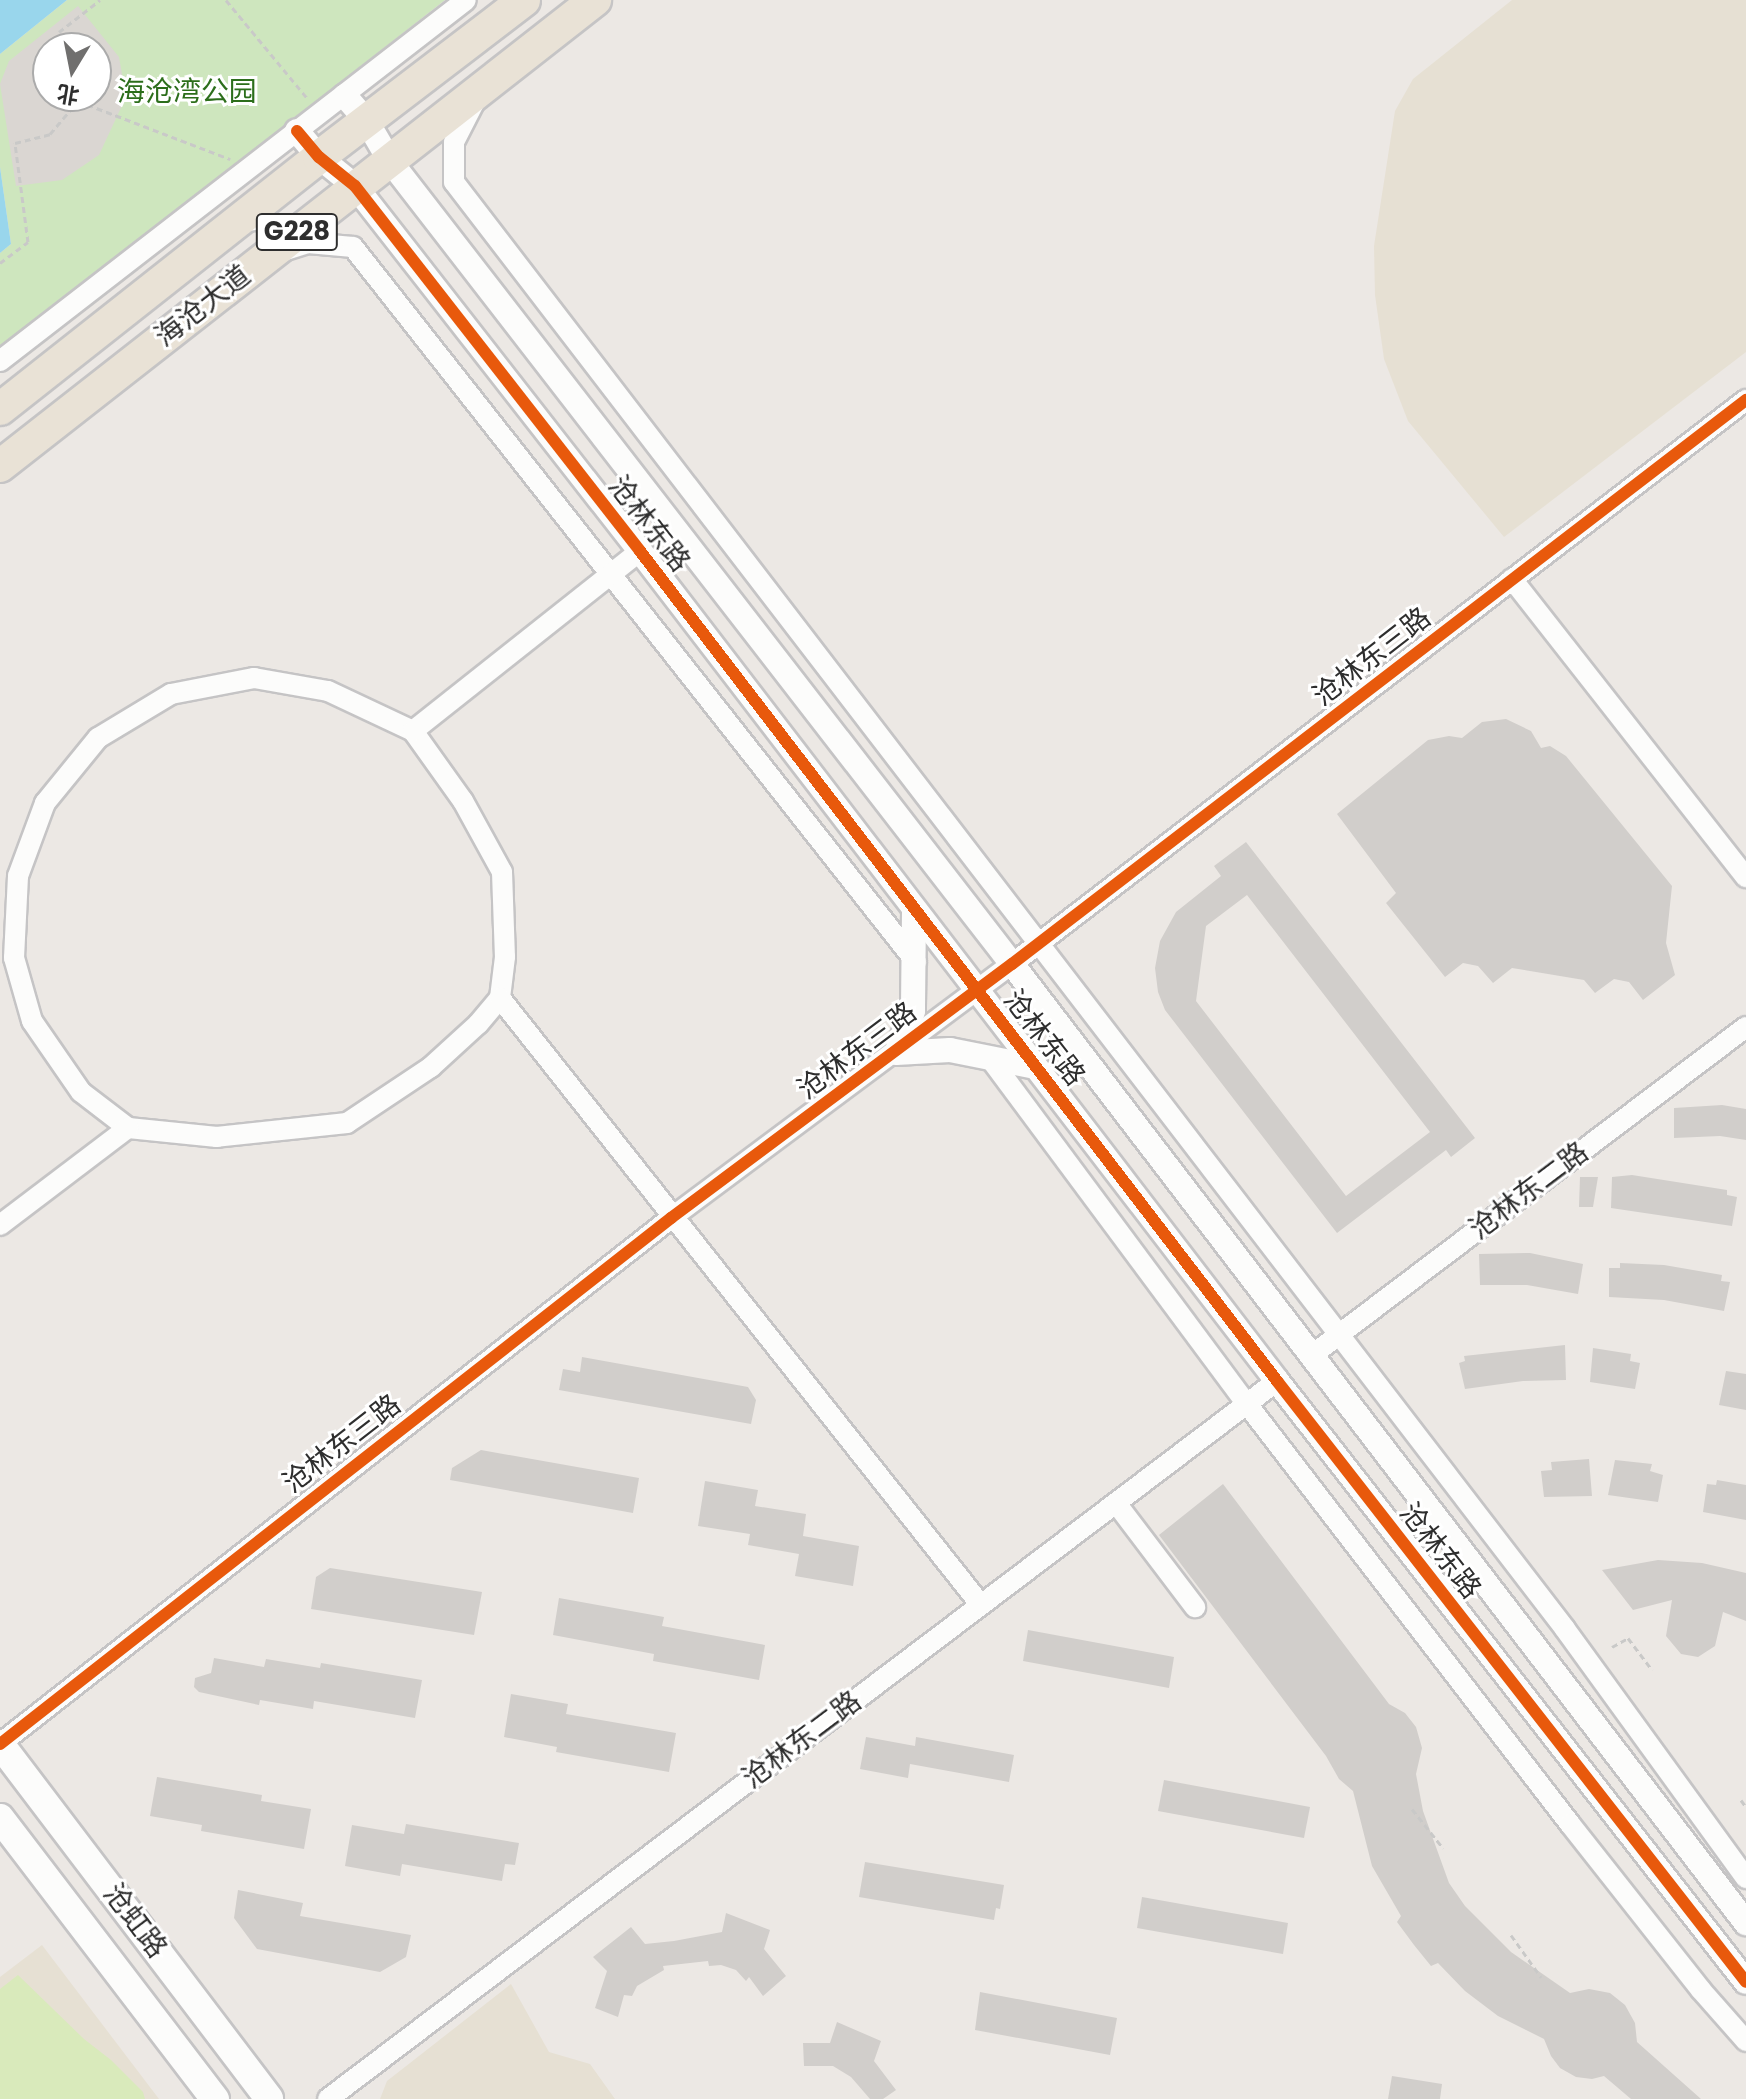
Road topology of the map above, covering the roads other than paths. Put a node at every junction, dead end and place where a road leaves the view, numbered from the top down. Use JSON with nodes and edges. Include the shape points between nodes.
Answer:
{"nodes":[{"id":1,"x":466,"y":0,"type":"edge"},
{"id":2,"x":524,"y":0,"type":"edge"},
{"id":3,"x":595,"y":0,"type":"edge"},
{"id":4,"x":451,"y":55,"type":"junction"},
{"id":5,"x":481,"y":90,"type":"junction"},
{"id":6,"x":345,"y":96,"type":"junction"},
{"id":7,"x":366,"y":120,"type":"junction"},
{"id":8,"x":297,"y":131,"type":"junction"},
{"id":9,"x":319,"y":157,"type":"junction"},
{"id":10,"x":390,"y":161,"type":"junction"},
{"id":11,"x":355,"y":186,"type":"junction"},
{"id":12,"x":236,"y":222,"type":"junction"},
{"id":13,"x":267,"y":256,"type":"junction"},
{"id":14,"x":0,"y":361,"type":"edge"},
{"id":15,"x":1746,"y":400,"type":"edge"},
{"id":16,"x":0,"y":409,"type":"edge"},
{"id":17,"x":0,"y":466,"type":"edge"},
{"id":18,"x":640,"y":551,"type":"junction"},
{"id":19,"x":611,"y":574,"type":"junction"},
{"id":20,"x":1512,"y":579,"type":"junction"},
{"id":21,"x":413,"y":731,"type":"junction"},
{"id":22,"x":1746,"y":877,"type":"edge"},
{"id":23,"x":914,"y":912,"type":"junction"},
{"id":24,"x":1037,"y":945,"type":"junction"},
{"id":25,"x":916,"y":962,"type":"junction"},
{"id":26,"x":1012,"y":964,"type":"junction"},
{"id":27,"x":977,"y":990,"type":"junction"},
{"id":28,"x":500,"y":998,"type":"junction"},
{"id":29,"x":1746,"y":1027,"type":"edge"},
{"id":30,"x":896,"y":1053,"type":"junction"},
{"id":31,"x":989,"y":1057,"type":"junction"},
{"id":32,"x":1035,"y":1067,"type":"junction"},
{"id":33,"x":128,"y":1128,"type":"junction"},
{"id":34,"x":671,"y":1218,"type":"junction"},
{"id":35,"x":0,"y":1225,"type":"edge"},
{"id":36,"x":1339,"y":1334,"type":"junction"},
{"id":37,"x":1312,"y":1355,"type":"junction"},
{"id":38,"x":1277,"y":1381,"type":"junction"},
{"id":39,"x":1247,"y":1404,"type":"junction"},
{"id":40,"x":1116,"y":1503,"type":"junction"},
{"id":41,"x":981,"y":1605,"type":"junction"},
{"id":42,"x":1195,"y":1607,"type":"dead end"},
{"id":43,"x":0,"y":1744,"type":"edge"},
{"id":44,"x":0,"y":1818,"type":"edge"},
{"id":45,"x":1746,"y":1878,"type":"edge"},
{"id":46,"x":1746,"y":1923,"type":"edge"},
{"id":47,"x":1746,"y":1982,"type":"edge"},
{"id":48,"x":1746,"y":2041,"type":"edge"},
{"id":49,"x":215,"y":2099,"type":"edge"},
{"id":50,"x":269,"y":2099,"type":"edge"},
{"id":51,"x":328,"y":2099,"type":"edge"}],
"edges":[{"from":1,"to":6,"type":"street"},
{"from":2,"to":4,"type":"highway","name":"海沧大道","number":"G228"},
{"from":3,"to":5,"type":"highway","name":"海沧大道","number":"G228"},
{"from":4,"to":5,"type":"highway","via":[[449,73],[458,87]]},
{"from":4,"to":7,"type":"highway","name":"海沧大道","number":"G228"},
{"from":5,"to":10,"type":"highway","name":"海沧大道","number":"G228"},
{"from":5,"to":24,"type":"street","via":[[454,142],[454,182]]},
{"from":6,"to":7,"type":"street","name":"沧林东路"},
{"from":6,"to":8,"type":"street"},
{"from":7,"to":9,"type":"highway","name":"海沧大道","number":"G228"},
{"from":7,"to":10,"type":"street","name":"沧林东路"},
{"from":8,"to":9,"type":"street","name":"沧林东路"},
{"from":8,"to":14,"type":"street"},
{"from":9,"to":11,"type":"street","name":"沧林东路"},
{"from":9,"to":12,"type":"highway","name":"海沧大道","number":"G228"},
{"from":10,"to":11,"type":"highway","name":"海沧大道","number":"G228"},
{"from":10,"to":26,"type":"street","name":"沧林东路"},
{"from":11,"to":13,"type":"highway","name":"海沧大道","number":"G228"},
{"from":11,"to":18,"type":"street","name":"沧林东路"},
{"from":12,"to":13,"type":"street","via":[[261,219],[272,232]]},
{"from":12,"to":16,"type":"highway","name":"海沧大道","number":"G228"},
{"from":13,"to":17,"type":"highway","name":"海沧大道","number":"G228"},
{"from":13,"to":19,"type":"street","via":[[308,243],[353,247]]},
{"from":15,"to":20,"type":"street","name":"沧林东三路"},
{"from":18,"to":19,"type":"street"},
{"from":18,"to":23,"type":"street","name":"沧林东路"},
{"from":19,"to":21,"type":"street"},
{"from":19,"to":25,"type":"street"},
{"from":20,"to":22,"type":"street"},
{"from":20,"to":24,"type":"street","name":"沧林东三路"},
{"from":21,"to":28,"type":"street","via":[[463,801],[502,872],[505,957]]},
{"from":21,"to":33,"type":"street","via":[[328,691],[254,678],[171,694],[98,738],[45,803],[18,876],[14,958],[32,1021],[81,1092]]},
{"from":23,"to":25,"type":"street"},
{"from":23,"to":27,"type":"street","name":"沧林东路"},
{"from":24,"to":26,"type":"street","name":"沧林东三路"},
{"from":24,"to":36,"type":"street"},
{"from":25,"to":30,"type":"street","via":[[913,1011]]},
{"from":26,"to":27,"type":"street","name":"沧林东三路"},
{"from":26,"to":37,"type":"street","name":"沧林东路"},
{"from":27,"to":30,"type":"street","name":"沧林东三路"},
{"from":27,"to":32,"type":"street","name":"沧林东路"},
{"from":28,"to":33,"type":"street","via":[[431,1067],[347,1123],[217,1137]]},
{"from":28,"to":34,"type":"street"},
{"from":29,"to":36,"type":"street","name":"沧林东二路"},
{"from":30,"to":31,"type":"street","via":[[950,1050]]},
{"from":30,"to":34,"type":"street","name":"沧林东三路"},
{"from":31,"to":32,"type":"street"},
{"from":31,"to":39,"type":"street"},
{"from":32,"to":38,"type":"street","name":"沧林东路"},
{"from":33,"to":35,"type":"street"},
{"from":34,"to":41,"type":"street"},
{"from":34,"to":43,"type":"street","name":"沧林东三路"},
{"from":36,"to":37,"type":"street","name":"沧林东二路"},
{"from":36,"to":45,"type":"street","via":[[1565,1629]]},
{"from":37,"to":46,"type":"street","name":"沧林东路"},
{"from":38,"to":39,"type":"street","name":"沧林东二路"},
{"from":38,"to":47,"type":"street","name":"沧林东路"},
{"from":39,"to":40,"type":"street","name":"沧林东二路"},
{"from":39,"to":48,"type":"street","via":[[1570,1824]]},
{"from":40,"to":41,"type":"street","name":"沧林东二路"},
{"from":40,"to":42,"type":"street"},
{"from":41,"to":51,"type":"street","name":"沧林东二路"},
{"from":43,"to":50,"type":"main road","name":"沧虹路"},
{"from":44,"to":49,"type":"main road","name":"沧虹路"}]}
